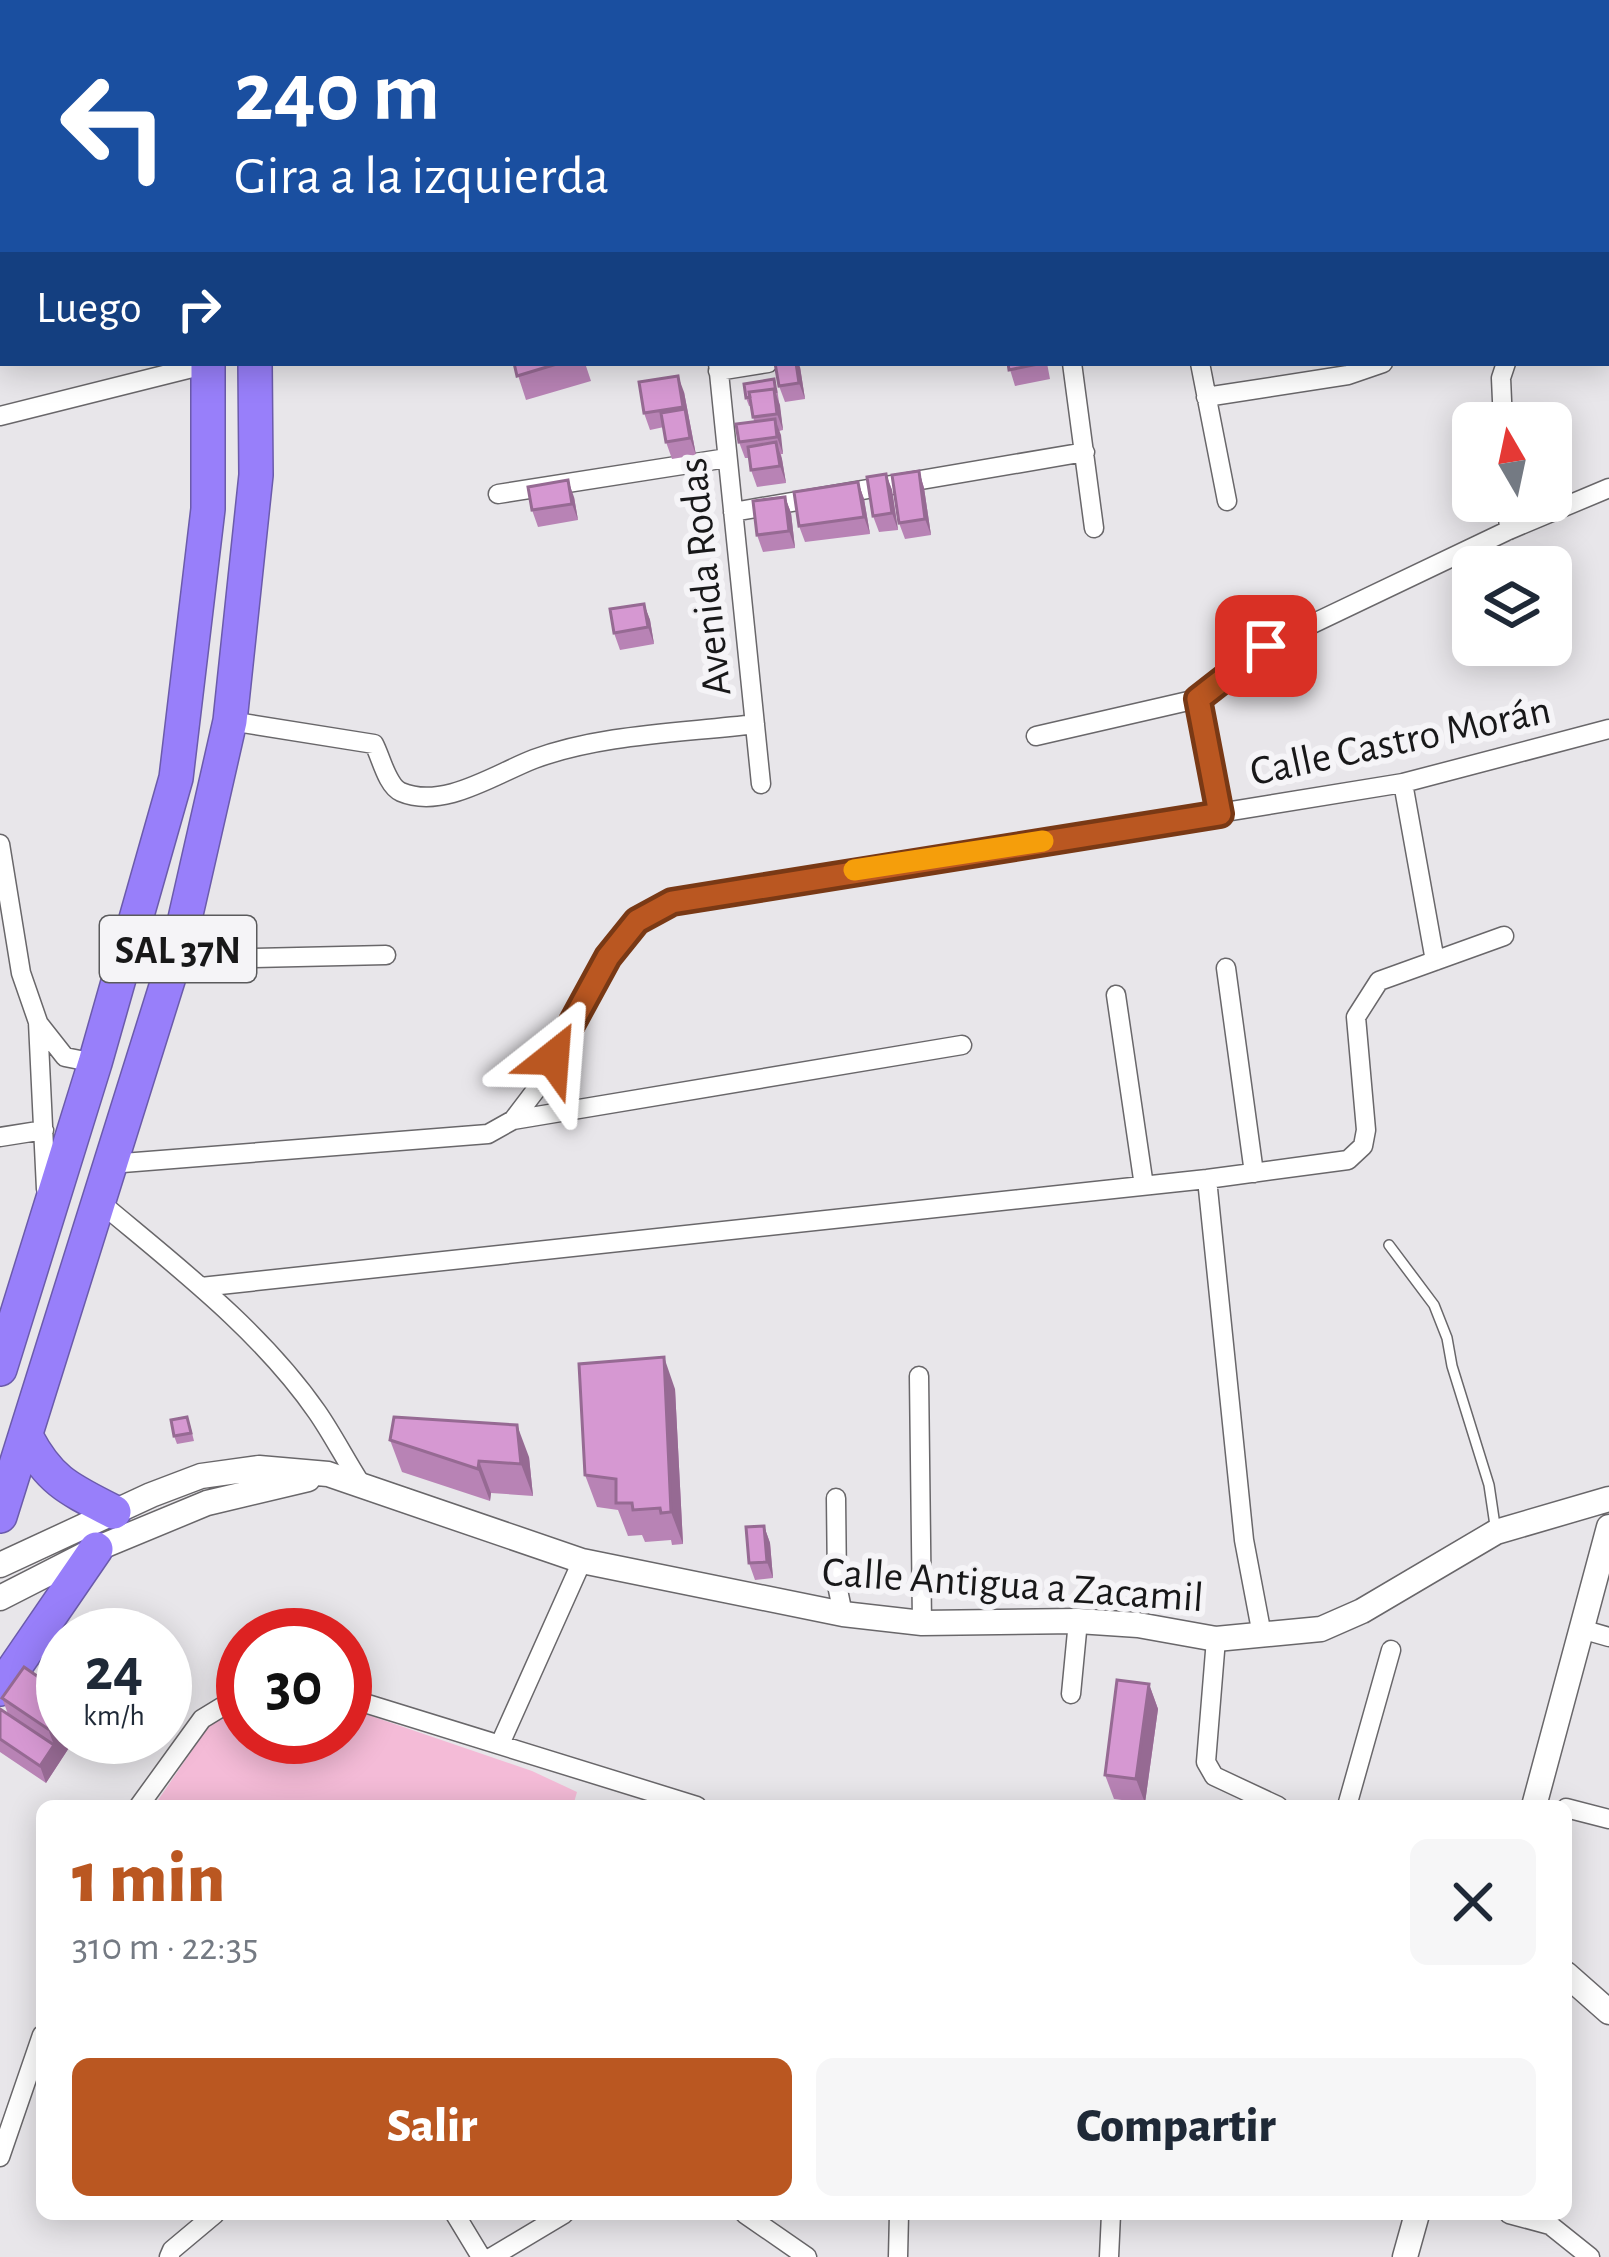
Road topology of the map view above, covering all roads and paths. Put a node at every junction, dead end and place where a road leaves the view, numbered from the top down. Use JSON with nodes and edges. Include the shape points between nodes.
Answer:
{"nodes":[{"id":1,"x":200,"y":366,"type":"edge"},
{"id":2,"x":208,"y":366,"type":"edge"},
{"id":3,"x":256,"y":366,"type":"edge"},
{"id":4,"x":1072,"y":366,"type":"edge"},
{"id":5,"x":1201,"y":366,"type":"edge"},
{"id":6,"x":1374,"y":366,"type":"edge"},
{"id":7,"x":1505,"y":366,"type":"edge"},
{"id":8,"x":718,"y":367,"type":"edge"},
{"id":9,"x":1207,"y":397,"type":"junction"},
{"id":10,"x":1502,"y":402,"type":"edge"},
{"id":11,"x":0,"y":416,"type":"edge"},
{"id":12,"x":1085,"y":452,"type":"junction"},
{"id":13,"x":727,"y":458,"type":"junction"},
{"id":14,"x":1609,"y":488,"type":"edge"},
{"id":15,"x":498,"y":494,"type":"dead end"},
{"id":16,"x":1227,"y":501,"type":"dead end"},
{"id":17,"x":733,"y":512,"type":"junction"},
{"id":18,"x":1508,"y":522,"type":"edge"},
{"id":19,"x":1094,"y":529,"type":"dead end"},
{"id":20,"x":1509,"y":530,"type":"junction"},
{"id":21,"x":1198,"y":699,"type":"junction"},
{"id":22,"x":230,"y":722,"type":"junction"},
{"id":23,"x":754,"y":724,"type":"junction"},
{"id":24,"x":1609,"y":729,"type":"edge"},
{"id":25,"x":1036,"y":736,"type":"dead end"},
{"id":26,"x":1403,"y":783,"type":"junction"},
{"id":27,"x":760,"y":784,"type":"dead end"},
{"id":28,"x":1220,"y":814,"type":"junction"},
{"id":29,"x":0,"y":844,"type":"edge"},
{"id":30,"x":1504,"y":936,"type":"dead end"},
{"id":31,"x":179,"y":944,"type":"junction"},
{"id":32,"x":386,"y":955,"type":"dead end"},
{"id":33,"x":1435,"y":961,"type":"junction"},
{"id":34,"x":1226,"y":968,"type":"dead end"},
{"id":35,"x":21,"y":974,"type":"junction"},
{"id":36,"x":0,"y":976,"type":"edge"},
{"id":37,"x":1116,"y":995,"type":"dead end"},
{"id":38,"x":38,"y":1022,"type":"junction"},
{"id":39,"x":962,"y":1045,"type":"dead end"},
{"id":40,"x":95,"y":1063,"type":"junction"},
{"id":41,"x":513,"y":1120,"type":"junction"},
{"id":42,"x":44,"y":1130,"type":"junction"},
{"id":43,"x":0,"y":1137,"type":"edge"},
{"id":44,"x":110,"y":1164,"type":"junction"},
{"id":45,"x":1254,"y":1173,"type":"junction"},
{"id":46,"x":1207,"y":1179,"type":"junction"},
{"id":47,"x":1144,"y":1186,"type":"junction"},
{"id":48,"x":100,"y":1203,"type":"junction"},
{"id":49,"x":46,"y":1212,"type":"junction"},
{"id":50,"x":1388,"y":1245,"type":"dead end"},
{"id":51,"x":201,"y":1287,"type":"junction"},
{"id":52,"x":0,"y":1369,"type":"edge"},
{"id":53,"x":919,"y":1376,"type":"dead end"},
{"id":54,"x":27,"y":1438,"type":"junction"},
{"id":55,"x":328,"y":1474,"type":"junction"},
{"id":56,"x":361,"y":1484,"type":"junction"},
{"id":57,"x":836,"y":1498,"type":"dead end"},
{"id":58,"x":1609,"y":1498,"type":"edge"},
{"id":59,"x":114,"y":1512,"type":"junction"},
{"id":60,"x":0,"y":1516,"type":"edge"},
{"id":61,"x":1609,"y":1527,"type":"edge"},
{"id":62,"x":1496,"y":1532,"type":"junction"},
{"id":63,"x":96,"y":1549,"type":"junction"},
{"id":64,"x":582,"y":1561,"type":"junction"},
{"id":65,"x":0,"y":1565,"type":"edge"},
{"id":66,"x":0,"y":1598,"type":"edge"},
{"id":67,"x":843,"y":1615,"type":"junction"},
{"id":68,"x":1078,"y":1621,"type":"junction"},
{"id":69,"x":922,"y":1623,"type":"junction"},
{"id":70,"x":1581,"y":1629,"type":"junction"},
{"id":71,"x":1262,"y":1635,"type":"junction"},
{"id":72,"x":1609,"y":1637,"type":"edge"},
{"id":73,"x":1216,"y":1639,"type":"junction"},
{"id":74,"x":1391,"y":1650,"type":"dead end"},
{"id":75,"x":0,"y":1689,"type":"edge"},
{"id":76,"x":1071,"y":1694,"type":"dead end"},
{"id":77,"x":372,"y":1705,"type":"edge"},
{"id":78,"x":216,"y":1710,"type":"edge"},
{"id":79,"x":500,"y":1744,"type":"junction"},
{"id":80,"x":143,"y":1800,"type":"edge"},
{"id":81,"x":679,"y":1800,"type":"edge"},
{"id":82,"x":1265,"y":1800,"type":"edge"},
{"id":83,"x":1349,"y":1800,"type":"edge"},
{"id":84,"x":1543,"y":1800,"type":"edge"},
{"id":85,"x":1572,"y":1810,"type":"edge"},
{"id":86,"x":1609,"y":1819,"type":"edge"},
{"id":87,"x":1572,"y":1979,"type":"edge"},
{"id":88,"x":1609,"y":2012,"type":"edge"},
{"id":89,"x":36,"y":2052,"type":"edge"},
{"id":90,"x":0,"y":2157,"type":"edge"},
{"id":91,"x":209,"y":2220,"type":"edge"},
{"id":92,"x":459,"y":2220,"type":"edge"},
{"id":93,"x":554,"y":2220,"type":"edge"},
{"id":94,"x":754,"y":2220,"type":"edge"},
{"id":95,"x":899,"y":2220,"type":"edge"},
{"id":96,"x":1111,"y":2220,"type":"edge"},
{"id":97,"x":1416,"y":2220,"type":"edge"},
{"id":98,"x":1531,"y":2220,"type":"edge"},
{"id":99,"x":169,"y":2257,"type":"edge"},
{"id":100,"x":481,"y":2257,"type":"edge"},
{"id":101,"x":492,"y":2257,"type":"edge"},
{"id":102,"x":807,"y":2257,"type":"edge"},
{"id":103,"x":898,"y":2257,"type":"edge"},
{"id":104,"x":1109,"y":2257,"type":"edge"},
{"id":105,"x":1405,"y":2257,"type":"edge"},
{"id":106,"x":1591,"y":2257,"type":"edge"}],
"edges":[{"from":1,"to":11,"type":"street"},
{"from":2,"to":40,"type":"highway","number":"SAL 37N","via":[[208,508],[176,778]]},
{"from":3,"to":22,"type":"highway","number":"SAL 37N","via":[[256,475]]},
{"from":4,"to":12,"type":"street"},
{"from":5,"to":9,"type":"street"},
{"from":6,"to":9,"type":"street"},
{"from":7,"to":10,"type":"street"},
{"from":8,"to":13,"type":"street","name":"Avenida Rodas"},
{"from":9,"to":16,"type":"street"},
{"from":12,"to":17,"type":"street"},
{"from":12,"to":19,"type":"street"},
{"from":13,"to":15,"type":"street"},
{"from":13,"to":17,"type":"street","name":"Avenida Rodas"},
{"from":14,"to":20,"type":"street"},
{"from":17,"to":23,"type":"street","name":"Avenida Rodas"},
{"from":18,"to":20,"type":"street"},
{"from":20,"to":21,"type":"street","via":[[1266,646]]},
{"from":21,"to":25,"type":"street"},
{"from":21,"to":28,"type":"street"},
{"from":22,"to":23,"type":"street","via":[[374,744],[392,786],[426,796],[572,747]]},
{"from":22,"to":31,"type":"highway","number":"SAL 37N"},
{"from":23,"to":27,"type":"street","name":"Avenida Rodas"},
{"from":24,"to":26,"type":"street","name":"Calle Castro Morán"},
{"from":26,"to":28,"type":"street","name":"Calle Castro Morán"},
{"from":26,"to":33,"type":"street"},
{"from":28,"to":41,"type":"street","name":"Calle Castro Morán","via":[[672,902],[637,921],[608,957]]},
{"from":29,"to":35,"type":"street"},
{"from":30,"to":33,"type":"street"},
{"from":31,"to":32,"type":"street","via":[[251,958]]},
{"from":31,"to":44,"type":"highway","number":"SAL 37N"},
{"from":33,"to":45,"type":"street","via":[[1379,981],[1356,1017],[1363,1146],[1348,1160]]},
{"from":34,"to":45,"type":"street"},
{"from":35,"to":36,"type":"street"},
{"from":35,"to":38,"type":"street"},
{"from":37,"to":47,"type":"street"},
{"from":38,"to":40,"type":"street","via":[[65,1057]]},
{"from":38,"to":42,"type":"street"},
{"from":39,"to":41,"type":"street"},
{"from":40,"to":49,"type":"highway","number":"SAL 37N"},
{"from":41,"to":44,"type":"street","via":[[488,1134],[445,1140]]},
{"from":42,"to":43,"type":"street"},
{"from":42,"to":49,"type":"street"},
{"from":44,"to":48,"type":"highway","number":"SAL 37N"},
{"from":45,"to":46,"type":"street"},
{"from":46,"to":47,"type":"street"},
{"from":46,"to":71,"type":"street","via":[[1244,1540]]},
{"from":47,"to":51,"type":"street"},
{"from":48,"to":51,"type":"street"},
{"from":48,"to":54,"type":"highway","number":"SAL 37N"},
{"from":49,"to":52,"type":"highway","number":"SAL 37N"},
{"from":50,"to":62,"type":"lane","via":[[1434,1305],[1447,1337]]},
{"from":51,"to":56,"type":"street","via":[[316,1411]]},
{"from":53,"to":69,"type":"street"},
{"from":54,"to":59,"type":"highway","via":[[60,1484]]},
{"from":54,"to":60,"type":"highway","number":"SAL 37N"},
{"from":55,"to":56,"type":"street","name":"Calle Antigua a Zacamil"},
{"from":55,"to":59,"type":"street","name":"Calle Antigua a Zacamil","via":[[259,1468],[201,1476]]},
{"from":55,"to":63,"type":"street","via":[[207,1503]]},
{"from":56,"to":64,"type":"street","name":"Calle Antigua a Zacamil"},
{"from":57,"to":67,"type":"street"},
{"from":58,"to":62,"type":"street","name":"Calle Antigua a Zacamil"},
{"from":59,"to":65,"type":"street","name":"Calle Antigua a Zacamil"},
{"from":61,"to":70,"type":"street"},
{"from":62,"to":71,"type":"street","name":"Calle Antigua a Zacamil","via":[[1362,1612],[1321,1629]]},
{"from":63,"to":66,"type":"street"},
{"from":63,"to":75,"type":"highway"},
{"from":64,"to":67,"type":"street","name":"Calle Antigua a Zacamil"},
{"from":64,"to":79,"type":"street"},
{"from":67,"to":69,"type":"street","name":"Calle Antigua a Zacamil"},
{"from":68,"to":69,"type":"street","name":"Calle Antigua a Zacamil"},
{"from":68,"to":73,"type":"street","name":"Calle Antigua a Zacamil"},
{"from":68,"to":76,"type":"street"},
{"from":70,"to":72,"type":"street"},
{"from":70,"to":84,"type":"street"},
{"from":71,"to":73,"type":"street","name":"Calle Antigua a Zacamil"},
{"from":73,"to":82,"type":"street","via":[[1207,1762],[1214,1776]]},
{"from":74,"to":83,"type":"street"},
{"from":77,"to":79,"type":"street"},
{"from":78,"to":80,"type":"street"},
{"from":79,"to":81,"type":"street"},
{"from":85,"to":86,"type":"street"},
{"from":87,"to":88,"type":"street"},
{"from":89,"to":90,"type":"street"},
{"from":91,"to":99,"type":"street"},
{"from":92,"to":100,"type":"street"},
{"from":93,"to":101,"type":"street"},
{"from":94,"to":102,"type":"street"},
{"from":95,"to":103,"type":"street"},
{"from":96,"to":104,"type":"street"},
{"from":97,"to":105,"type":"street"},
{"from":98,"to":106,"type":"street"}]}
